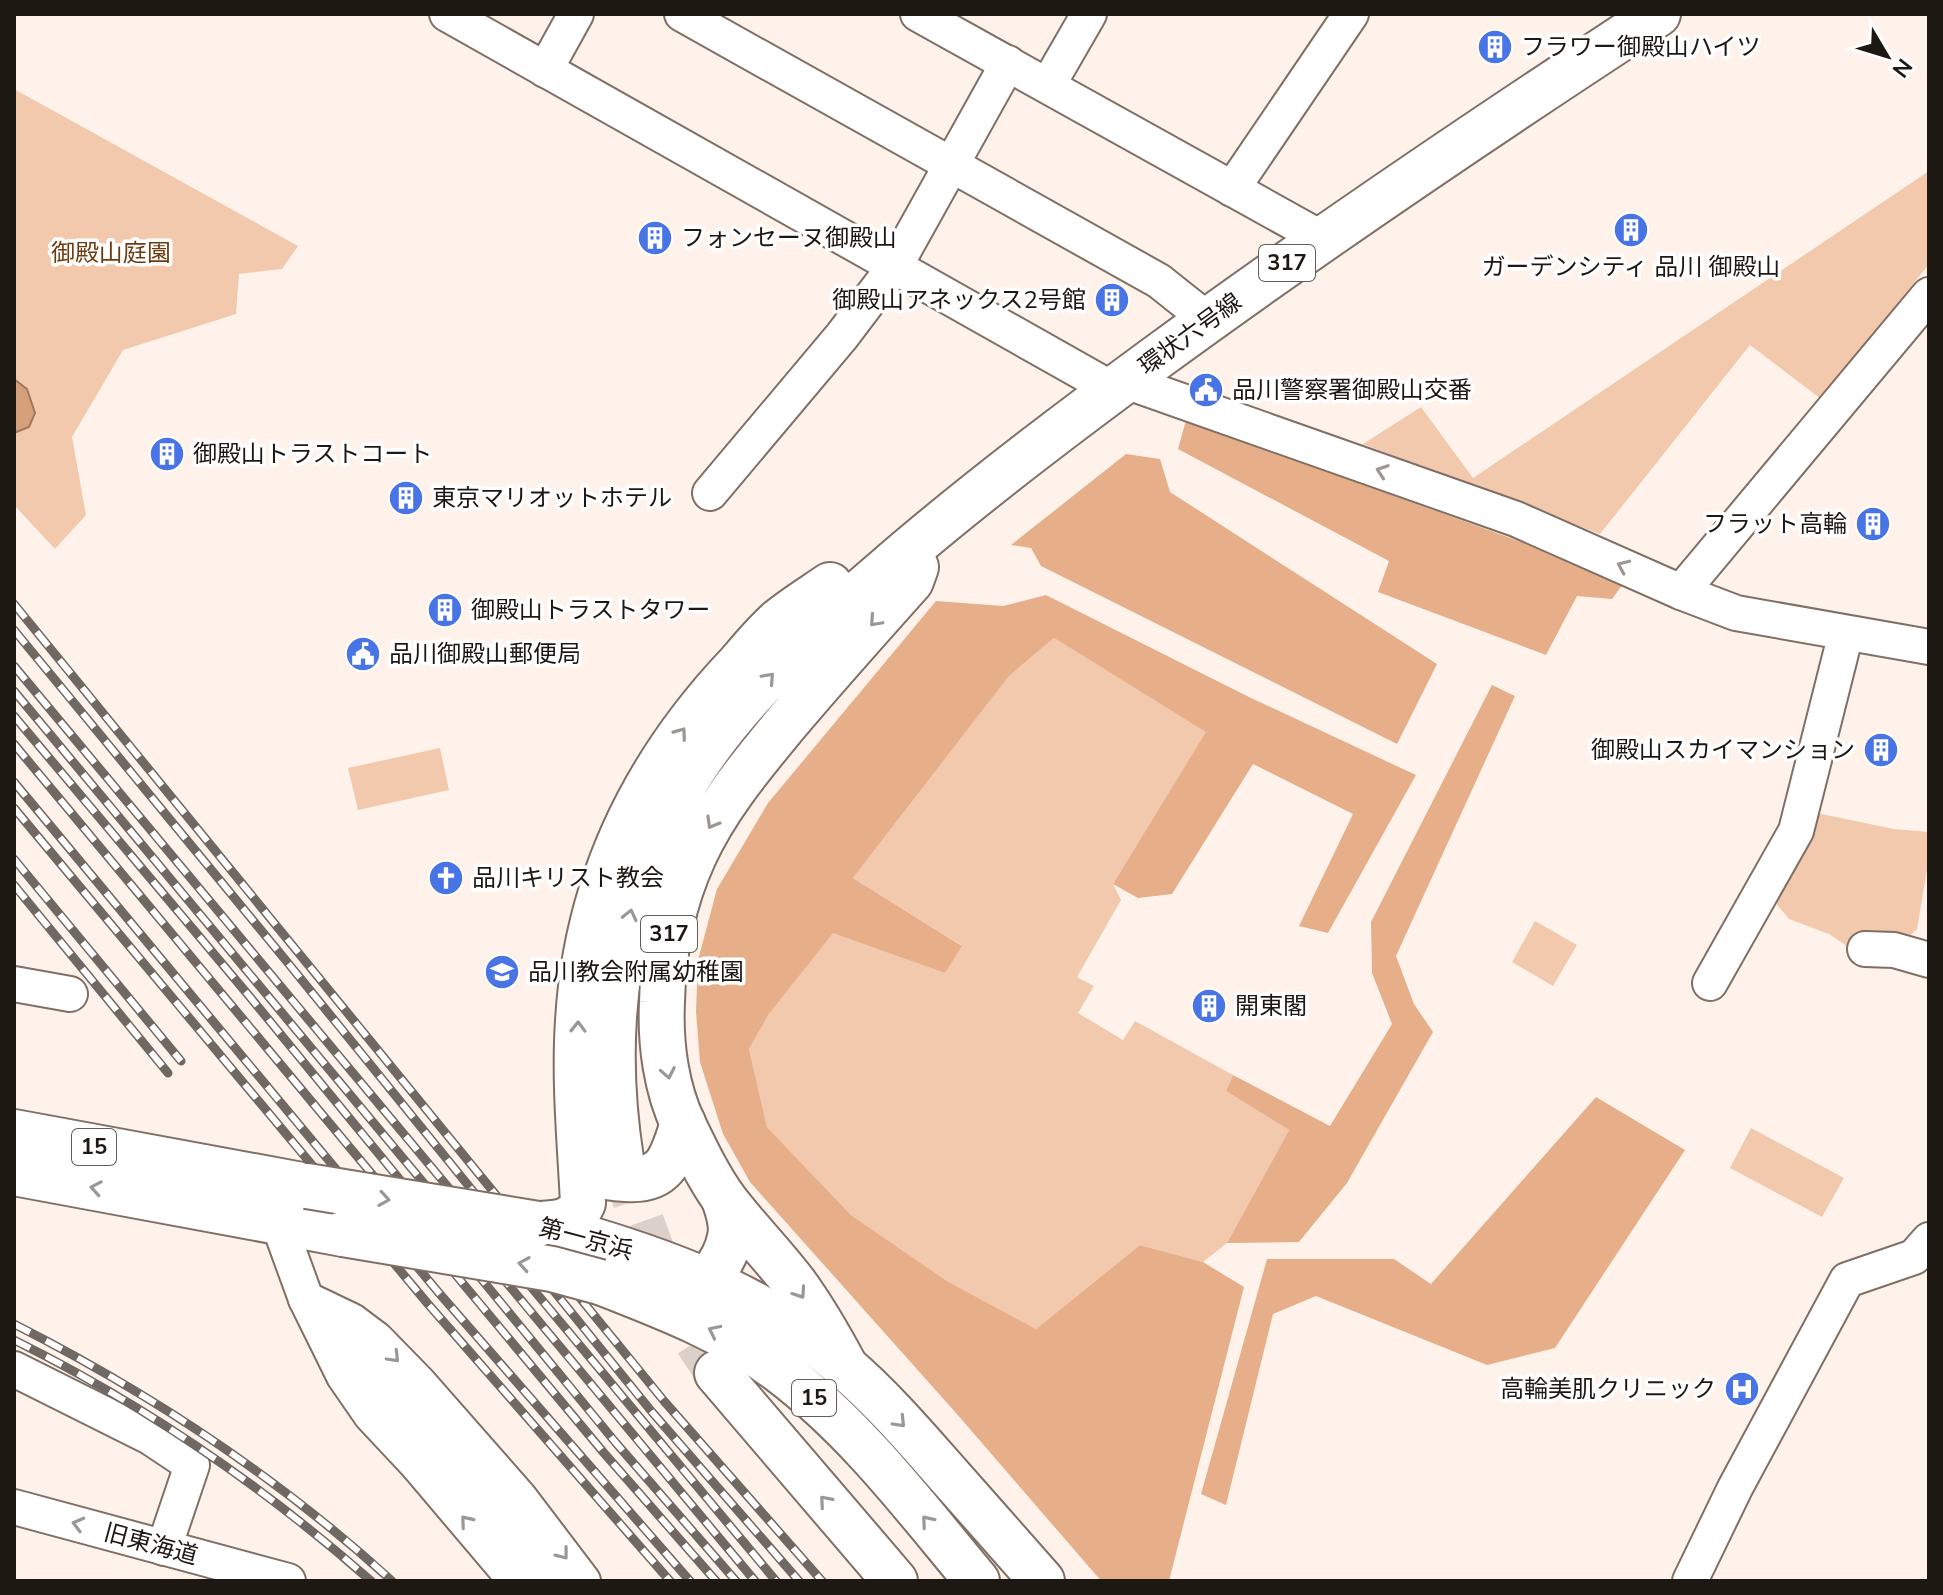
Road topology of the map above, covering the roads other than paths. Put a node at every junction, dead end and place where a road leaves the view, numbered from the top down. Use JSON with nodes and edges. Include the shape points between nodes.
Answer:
{"nodes":[{"id":1,"x":447,"y":14,"type":"edge"},
{"id":2,"x":576,"y":14,"type":"edge"},
{"id":3,"x":682,"y":14,"type":"edge"},
{"id":4,"x":918,"y":14,"type":"edge"},
{"id":5,"x":1089,"y":14,"type":"edge"},
{"id":6,"x":1351,"y":14,"type":"edge"},
{"id":7,"x":1658,"y":14,"type":"edge"},
{"id":8,"x":1008,"y":63,"type":"junction"},
{"id":9,"x":545,"y":70,"type":"junction"},
{"id":10,"x":1048,"y":85,"type":"junction"},
{"id":11,"x":952,"y":164,"type":"junction"},
{"id":12,"x":1232,"y":189,"type":"junction"},
{"id":13,"x":1321,"y":238,"type":"junction"},
{"id":14,"x":895,"y":266,"type":"junction"},
{"id":15,"x":1929,"y":295,"type":"edge"},
{"id":16,"x":1208,"y":320,"type":"junction"},
{"id":17,"x":1118,"y":385,"type":"junction"},
{"id":18,"x":710,"y":493,"type":"dead end"},
{"id":19,"x":930,"y":532,"type":"junction"},
{"id":20,"x":1681,"y":592,"type":"junction"},
{"id":21,"x":1846,"y":633,"type":"junction"},
{"id":22,"x":1929,"y":647,"type":"edge"},
{"id":23,"x":1865,"y":949,"type":"dead end"},
{"id":24,"x":1929,"y":960,"type":"edge"},
{"id":25,"x":1710,"y":983,"type":"dead end"},
{"id":26,"x":14,"y":984,"type":"edge"},
{"id":27,"x":70,"y":994,"type":"dead end"},
{"id":28,"x":683,"y":1123,"type":"junction"},
{"id":29,"x":14,"y":1132,"type":"edge"},
{"id":30,"x":601,"y":1159,"type":"junction"},
{"id":31,"x":14,"y":1173,"type":"edge"},
{"id":32,"x":240,"y":1174,"type":"junction"},
{"id":33,"x":724,"y":1199,"type":"junction"},
{"id":34,"x":278,"y":1222,"type":"junction"},
{"id":35,"x":538,"y":1224,"type":"junction"},
{"id":36,"x":1929,"y":1240,"type":"edge"},
{"id":37,"x":707,"y":1279,"type":"junction"},
{"id":38,"x":306,"y":1299,"type":"junction"},
{"id":39,"x":663,"y":1306,"type":"junction"},
{"id":40,"x":845,"y":1366,"type":"junction"},
{"id":41,"x":14,"y":1369,"type":"edge"},
{"id":42,"x":717,"y":1373,"type":"tunnel mouth"},
{"id":43,"x":14,"y":1507,"type":"edge"},
{"id":44,"x":164,"y":1548,"type":"junction"},
{"id":45,"x":288,"y":1581,"type":"edge"},
{"id":46,"x":516,"y":1581,"type":"edge"},
{"id":47,"x":548,"y":1581,"type":"edge"},
{"id":48,"x":583,"y":1581,"type":"edge"},
{"id":49,"x":895,"y":1581,"type":"edge"},
{"id":50,"x":977,"y":1581,"type":"edge"},
{"id":51,"x":1042,"y":1581,"type":"edge"},
{"id":52,"x":1690,"y":1581,"type":"edge"}],
"edges":[{"from":1,"to":9,"type":"street"},
{"from":2,"to":9,"type":"street"},
{"from":3,"to":11,"type":"street"},
{"from":4,"to":8,"type":"street"},
{"from":5,"to":10,"type":"street"},
{"from":6,"to":12,"type":"street"},
{"from":7,"to":13,"type":"main road","name":"環状六号線","number":"317"},
{"from":8,"to":10,"type":"street"},
{"from":8,"to":11,"type":"street"},
{"from":9,"to":14,"type":"street"},
{"from":10,"to":12,"type":"street"},
{"from":11,"to":14,"type":"street"},
{"from":11,"to":16,"type":"street","via":[[1159,281]]},
{"from":12,"to":13,"type":"street"},
{"from":13,"to":16,"type":"main road","name":"環状六号線","number":"317"},
{"from":14,"to":17,"type":"street"},
{"from":14,"to":18,"type":"street"},
{"from":15,"to":20,"type":"street"},
{"from":16,"to":17,"type":"main road","name":"環状六号線","number":"317"},
{"from":17,"to":19,"type":"main road","name":"環状六号線","number":"317"},
{"from":20,"to":17,"type":"street","one_way":true,"via":[[1516,519]]},
{"from":19,"to":28,"type":"main road","number":"317","one_way":true,"via":[[911,581],[756,759],[715,816],[691,863],[669,931],[661,1021],[672,1091]]},
{"from":30,"to":19,"type":"main road","number":"317","one_way":true,"via":[[614,1115],[612,1030],[618,965],[632,903],[672,807],[731,720],[801,643]]},
{"from":20,"to":21,"type":"street","via":[[1736,613]]},
{"from":21,"to":22,"type":"street"},
{"from":21,"to":25,"type":"street","via":[[1796,831]]},
{"from":23,"to":24,"type":"street"},
{"from":26,"to":27,"type":"street"},
{"from":28,"to":30,"type":"main road","via":[[666,1167],[654,1176],[605,1177],[593,1172]]},
{"from":28,"to":33,"type":"main road","number":"317"},
{"from":29,"to":32,"type":"main road","name":"第一京浜","number":"15"},
{"from":30,"to":35,"type":"main road","number":"317","via":[[572,1219]]},
{"from":34,"to":31,"type":"main road","name":"第一京浜","number":"15","one_way":true},
{"from":32,"to":34,"type":"street"},
{"from":32,"to":35,"type":"main road","name":"第一京浜","number":"15","one_way":true,"bridge":true},
{"from":33,"to":37,"type":"main road","number":"317","via":[[730,1236]]},
{"from":33,"to":40,"type":"main road","number":"317","one_way":true,"via":[[795,1284]]},
{"from":34,"to":38,"type":"street"},
{"from":39,"to":34,"type":"main road","name":"第一京浜","number":"15","one_way":true,"bridge":true,"via":[[552,1269]]},
{"from":35,"to":37,"type":"main road","name":"第一京浜","number":"15","via":[[635,1251]]},
{"from":36,"to":52,"type":"street","via":[[1914,1257],[1847,1280]]},
{"from":37,"to":39,"type":"main road","number":"317","via":[[690,1296]]},
{"from":37,"to":40,"type":"main road","name":"第一京浜","number":"15","via":[[763,1308]]},
{"from":46,"to":38,"type":"street","one_way":true,"via":[[371,1415],[344,1376]]},
{"from":38,"to":47,"type":"street","via":[[496,1512]]},
{"from":38,"to":48,"type":"street","one_way":true,"via":[[376,1339],[520,1498]]},
{"from":50,"to":39,"type":"main road","name":"第一京浜","number":"15","one_way":true,"via":[[815,1399],[739,1344]]},
{"from":40,"to":51,"type":"main road","name":"第一京浜","number":"15","one_way":true},
{"from":41,"to":44,"type":"street","via":[[150,1437],[192,1465]]},
{"from":49,"to":42,"type":"main road","one_way":true},
{"from":44,"to":43,"type":"street","name":"旧東海道","one_way":true},
{"from":44,"to":45,"type":"street","name":"旧東海道"}]}
